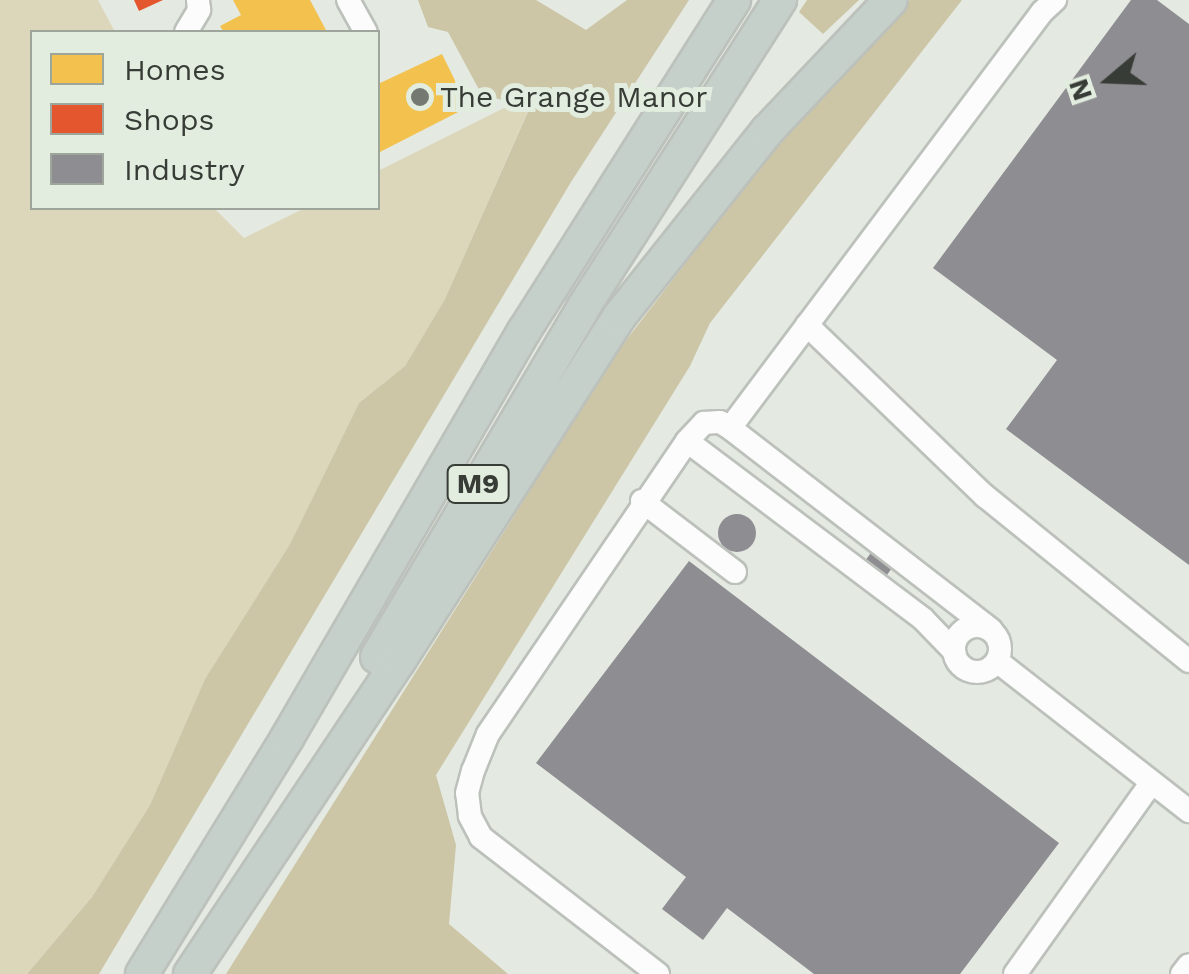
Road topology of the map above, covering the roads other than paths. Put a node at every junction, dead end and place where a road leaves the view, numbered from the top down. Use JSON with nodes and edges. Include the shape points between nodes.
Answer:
{"nodes":[{"id":1,"x":198,"y":0,"type":"edge"},
{"id":2,"x":348,"y":0,"type":"edge"},
{"id":3,"x":734,"y":0,"type":"edge"},
{"id":4,"x":780,"y":0,"type":"edge"},
{"id":5,"x":891,"y":0,"type":"edge"},
{"id":6,"x":1055,"y":0,"type":"edge"},
{"id":7,"x":187,"y":30,"type":"edge"},
{"id":8,"x":365,"y":30,"type":"edge"},
{"id":9,"x":807,"y":326,"type":"junction"},
{"id":10,"x":730,"y":428,"type":"junction"},
{"id":11,"x":686,"y":441,"type":"junction"},
{"id":12,"x":642,"y":500,"type":"junction"},
{"id":13,"x":736,"y":572,"type":"dead end"},
{"id":14,"x":991,"y":630,"type":"junction"},
{"id":15,"x":954,"y":650,"type":"junction"},
{"id":16,"x":997,"y":661,"type":"junction"},
{"id":17,"x":1189,"y":661,"type":"edge"},
{"id":18,"x":1151,"y":783,"type":"junction"},
{"id":19,"x":1189,"y":811,"type":"edge"},
{"id":20,"x":1189,"y":965,"type":"edge"},
{"id":21,"x":142,"y":974,"type":"edge"},
{"id":22,"x":188,"y":974,"type":"edge"},
{"id":23,"x":658,"y":974,"type":"edge"},
{"id":24,"x":1015,"y":974,"type":"edge"},
{"id":25,"x":1182,"y":974,"type":"edge"}],
"edges":[{"from":1,"to":7,"type":"street"},
{"from":2,"to":8,"type":"street"},
{"from":3,"to":21,"type":"highway","number":"M9","via":[[524,331]]},
{"from":4,"to":22,"type":"highway","number":"M9","via":[[573,324]]},
{"from":5,"to":22,"type":"highway","via":[[767,131],[620,317]]},
{"from":6,"to":9,"type":"street"},
{"from":9,"to":10,"type":"street"},
{"from":9,"to":17,"type":"street","via":[[986,496]]},
{"from":10,"to":11,"type":"street","via":[[704,423]]},
{"from":10,"to":14,"type":"street"},
{"from":11,"to":12,"type":"street"},
{"from":11,"to":15,"type":"street"},
{"from":12,"to":13,"type":"street"},
{"from":12,"to":23,"type":"street","via":[[488,734],[468,794],[475,826],[496,854]]},
{"from":14,"to":15,"type":"street","via":[[962,630]]},
{"from":14,"to":16,"type":"street","via":[[1000,644]]},
{"from":15,"to":16,"type":"street","via":[[969,671],[985,671]]},
{"from":16,"to":18,"type":"street"},
{"from":18,"to":19,"type":"street"},
{"from":18,"to":24,"type":"street"},
{"from":20,"to":25,"type":"street"}]}
